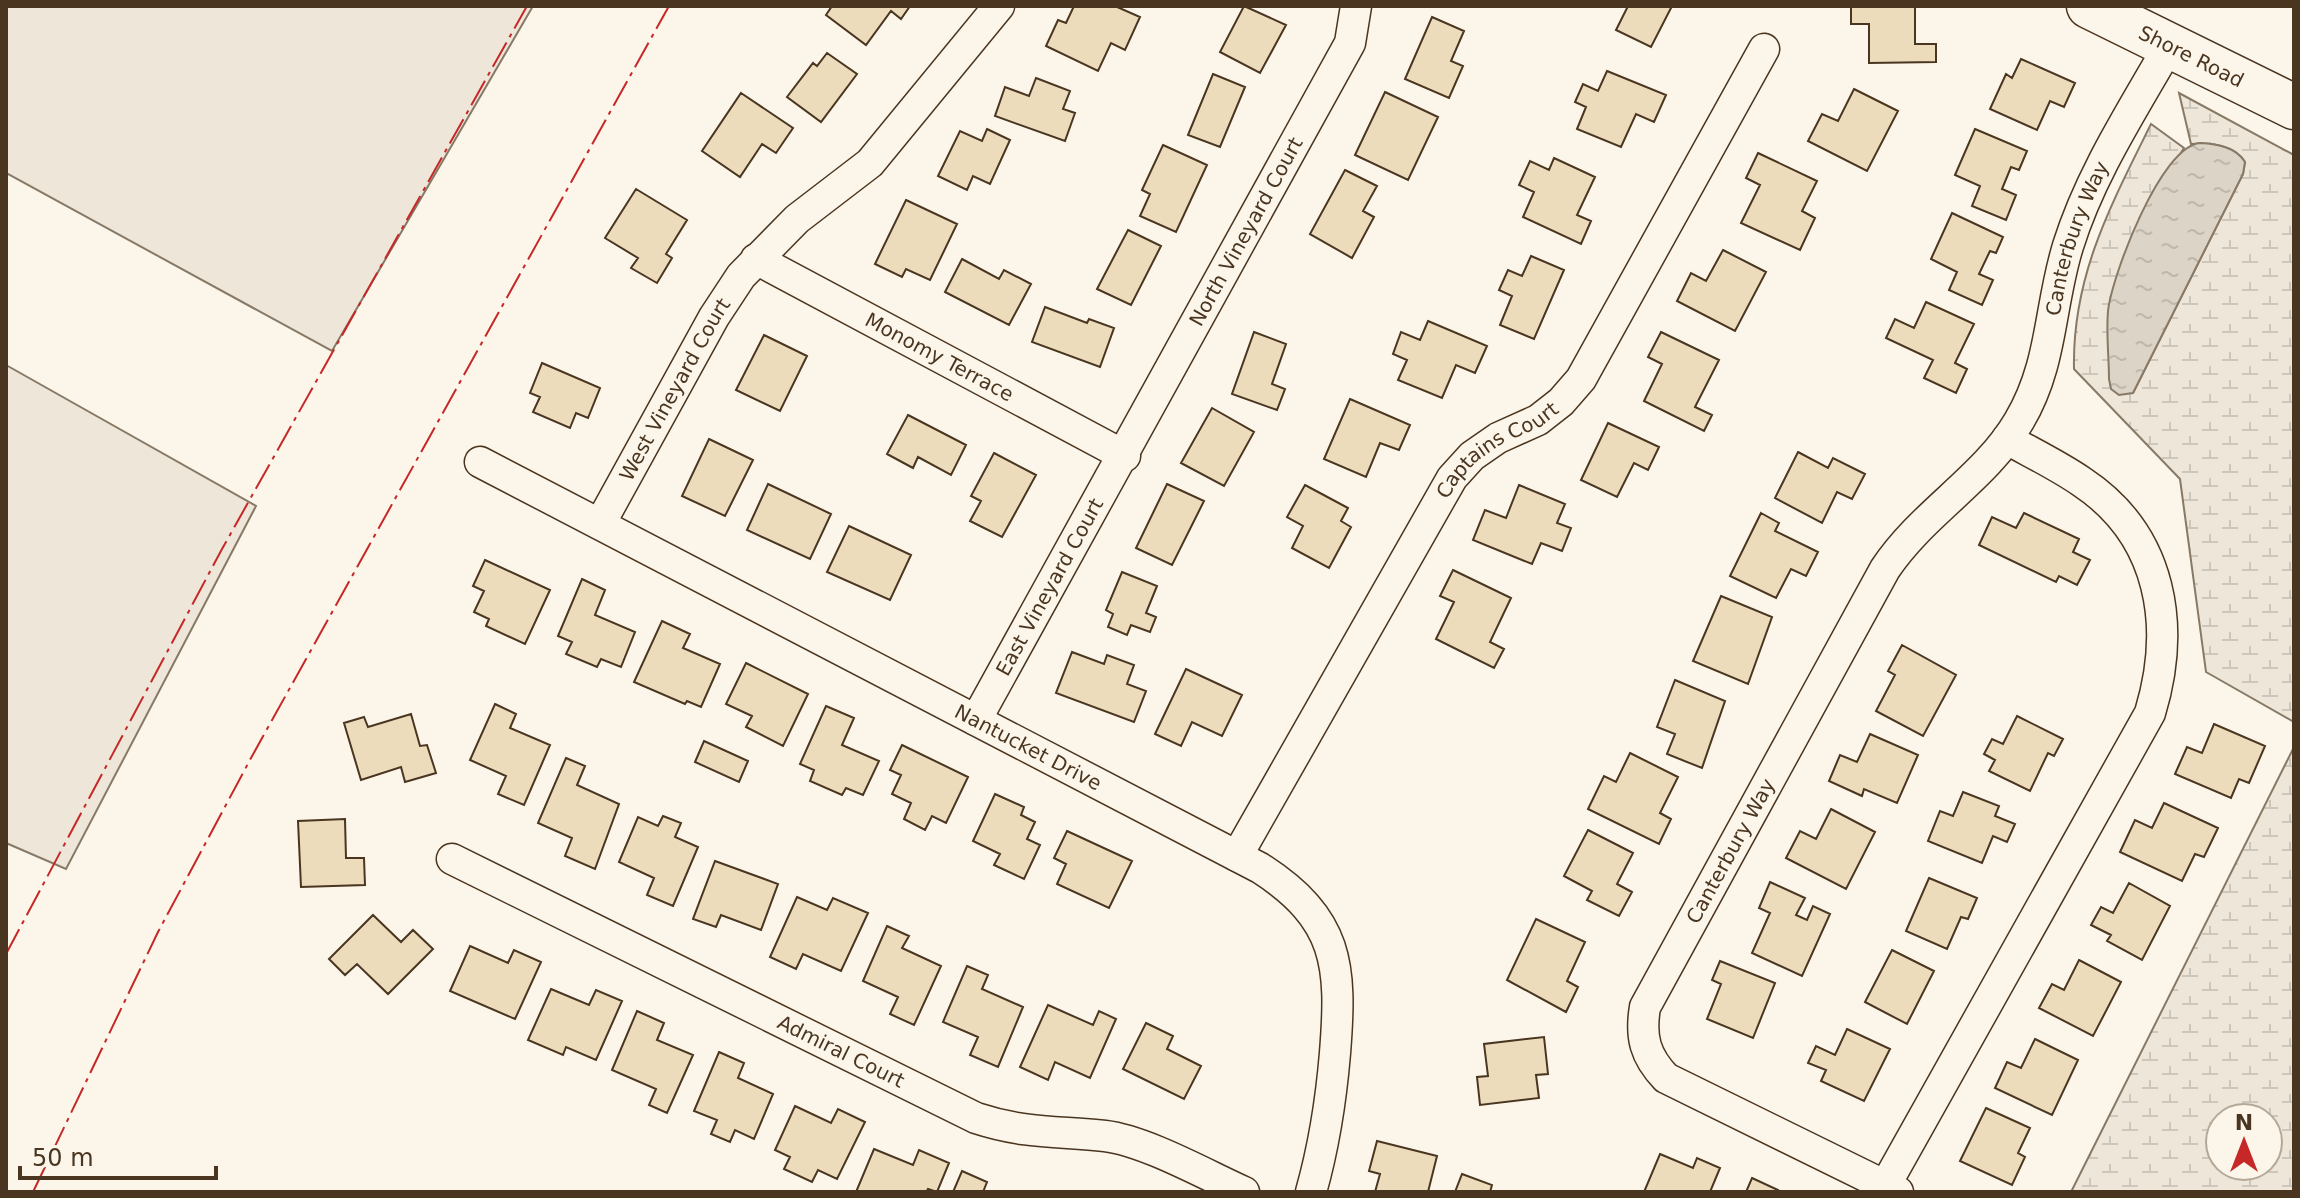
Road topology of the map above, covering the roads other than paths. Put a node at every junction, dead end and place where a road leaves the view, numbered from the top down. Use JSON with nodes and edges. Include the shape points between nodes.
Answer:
{"nodes":[{"id":1,"x":999,"y":6,"type":"edge"},
{"id":2,"x":1356,"y":6,"type":"edge"},
{"id":3,"x":2089,"y":6,"type":"edge"},
{"id":4,"x":2169,"y":46,"type":"junction"},
{"id":5,"x":1764,"y":49,"type":"dead end"},
{"id":6,"x":2294,"y":107,"type":"edge"},
{"id":7,"x":756,"y":259,"type":"junction"},
{"id":8,"x":2007,"y":439,"type":"junction"},
{"id":9,"x":1125,"y":456,"type":"junction"},
{"id":10,"x":480,"y":462,"type":"dead end"},
{"id":11,"x":600,"y":524,"type":"junction"},
{"id":12,"x":976,"y":720,"type":"junction"},
{"id":13,"x":1237,"y":856,"type":"junction"},
{"id":14,"x":452,"y":859,"type":"dead end"},
{"id":15,"x":1892,"y":1189,"type":"edge"},
{"id":16,"x":1244,"y":1192,"type":"edge"},
{"id":17,"x":1311,"y":1192,"type":"edge"}],
"edges":[{"from":1,"to":7,"type":"street","via":[[870,163],[797,219]]},
{"from":2,"to":9,"type":"street","name":"North Vineyard Court","via":[[1350,43]]},
{"from":3,"to":4,"type":"highway","name":"Shore Road"},
{"from":4,"to":6,"type":"highway","name":"Shore Road"},
{"from":4,"to":8,"type":"street","name":"Canterbury Way","via":[[2082,205],[2067,250],[2049,350],[2036,388]]},
{"from":5,"to":13,"type":"street","name":"Captains Court","via":[[1581,379],[1538,420],[1498,438],[1452,478]]},
{"from":7,"to":9,"type":"street","name":"Monomy Terrace"},
{"from":7,"to":11,"type":"street","name":"West Vineyard Court","via":[[714,317]]},
{"from":8,"to":15,"type":"street","name":"Canterbury Way","via":[[2084,483],[2136,538],[2162,606],[2162,675],[2150,713]]},
{"from":8,"to":15,"type":"street","name":"Canterbury Way","via":[[1978,473],[1920,522],[1885,569],[1645,1007],[1641,1027],[1652,1063],[1666,1078]]},
{"from":9,"to":12,"type":"street","name":"East Vineyard Court"},
{"from":10,"to":11,"type":"street","name":"Nantucket Drive"},
{"from":11,"to":12,"type":"street","name":"Nantucket Drive"},
{"from":12,"to":13,"type":"street","name":"Nantucket Drive"},
{"from":13,"to":17,"type":"street","name":"Nantucket Drive","via":[[1287,886],[1307,906],[1324,931],[1335,962],[1339,994],[1330,1115]]},
{"from":14,"to":16,"type":"street","name":"Admiral Court","via":[[976,1118],[1012,1130],[1108,1136]]}]}
